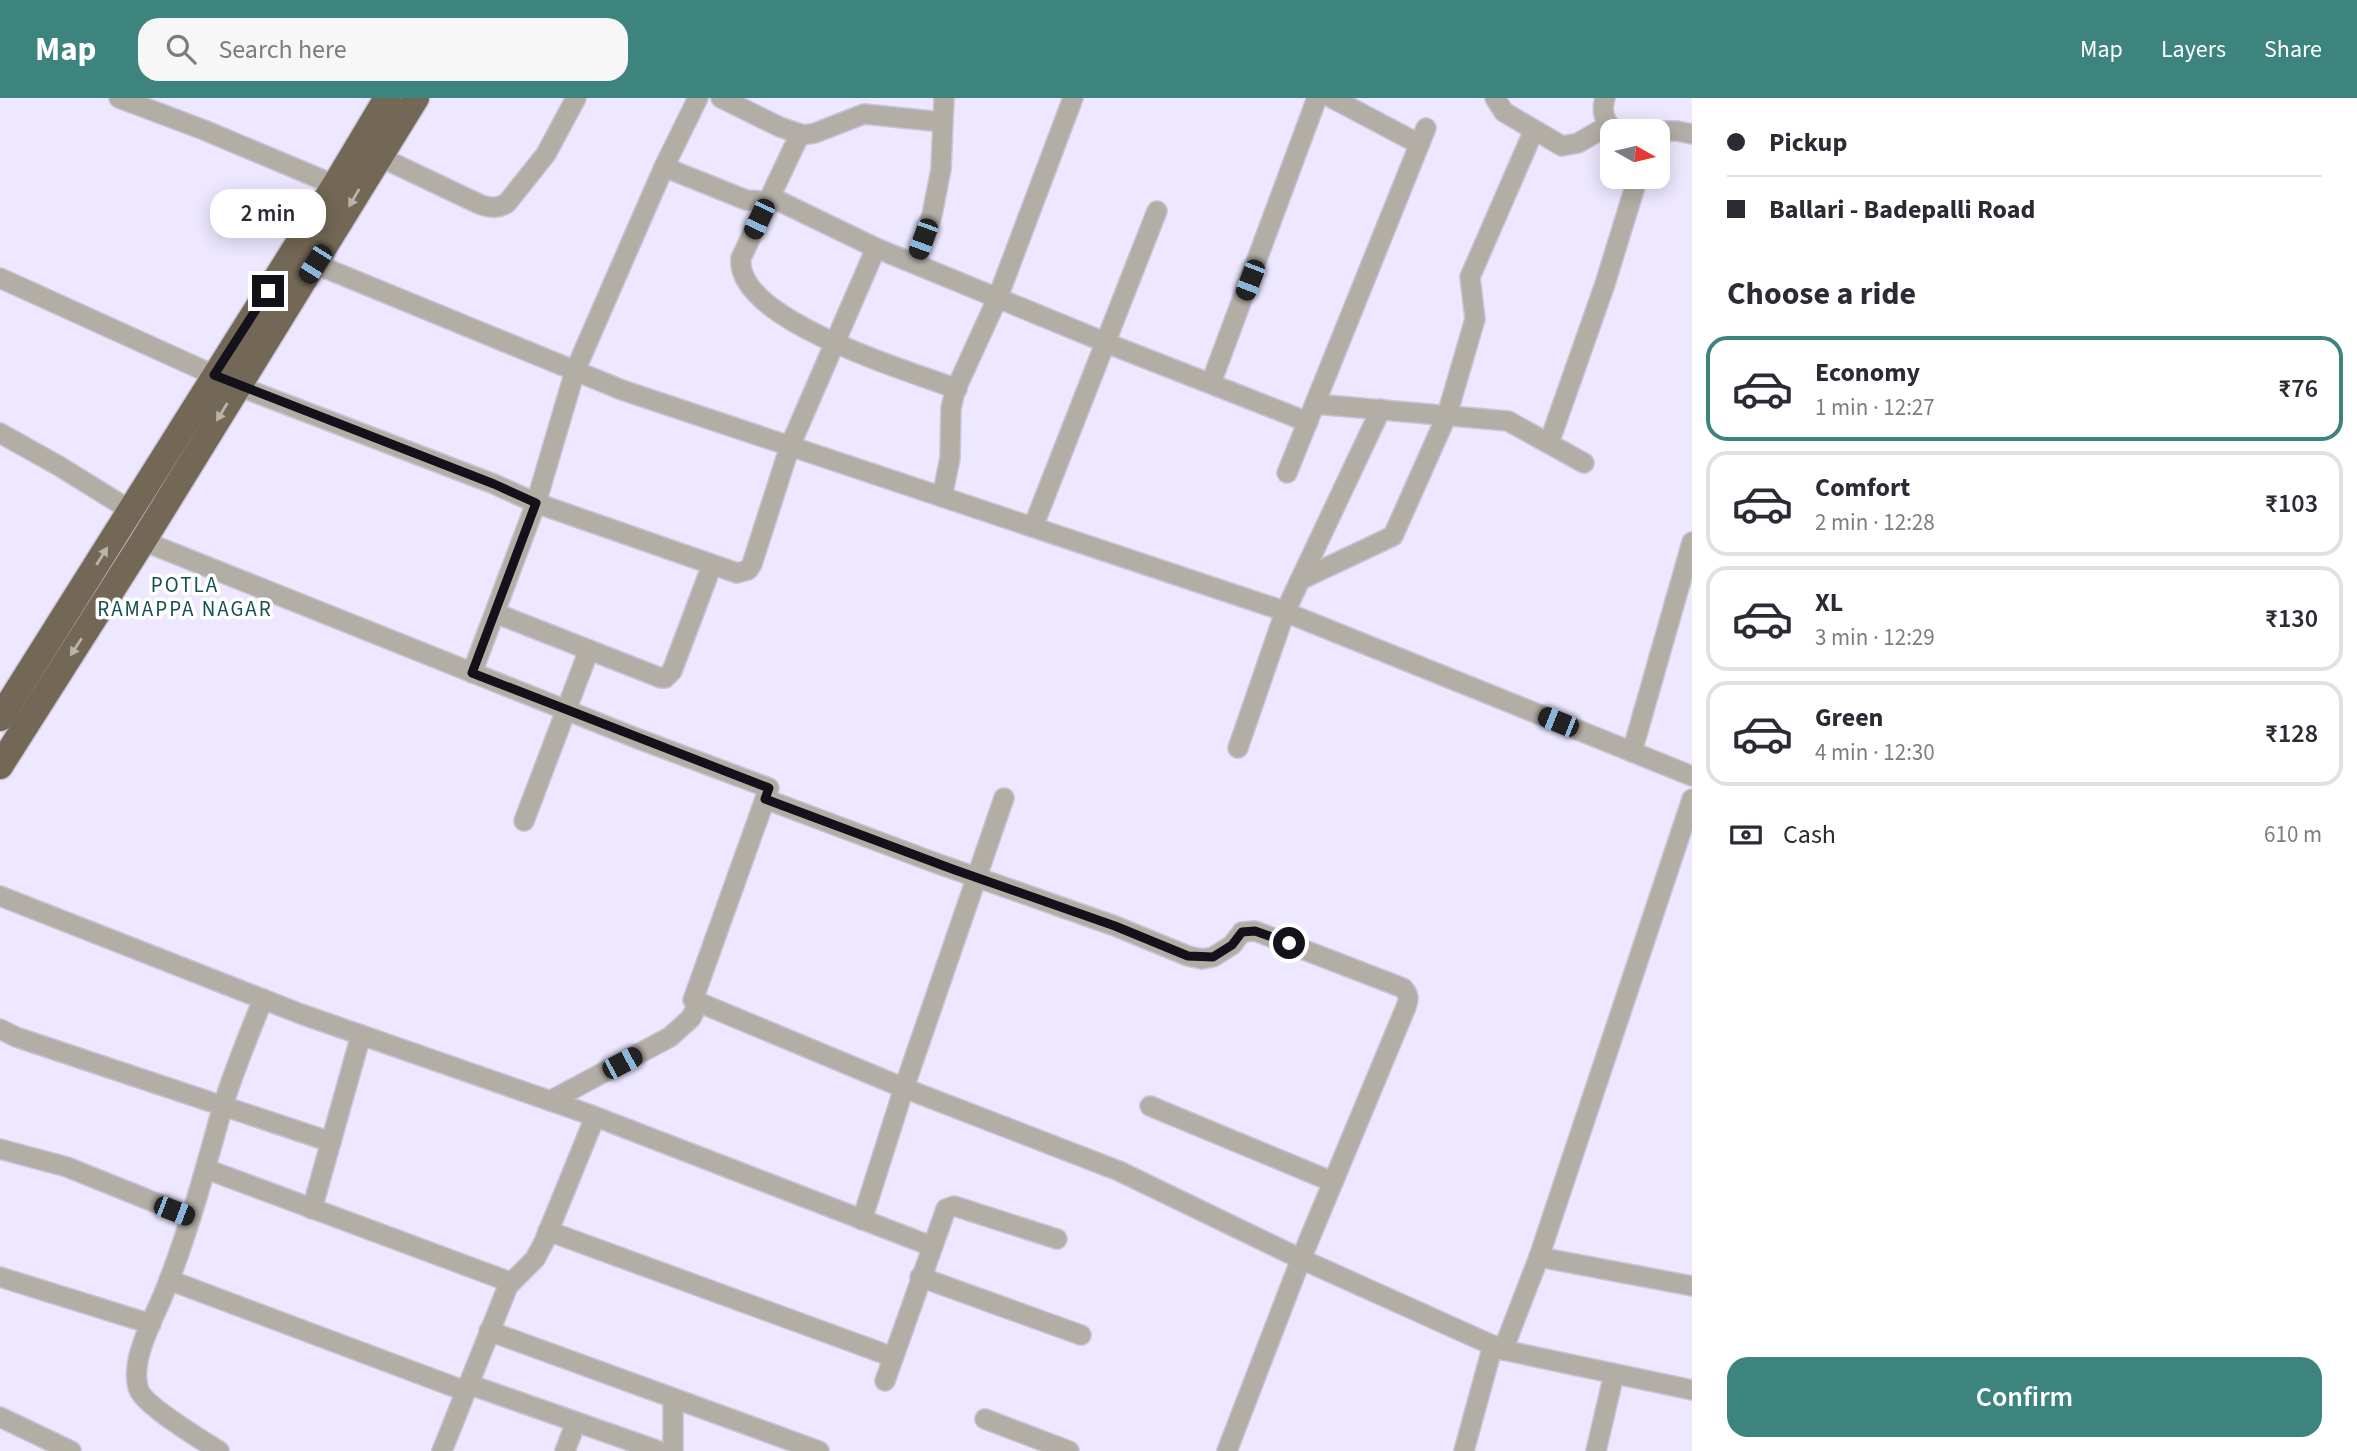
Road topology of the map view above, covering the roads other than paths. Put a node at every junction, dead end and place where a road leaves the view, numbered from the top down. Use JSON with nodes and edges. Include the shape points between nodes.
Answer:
{"nodes":[{"id":1,"x":119,"y":98,"type":"edge"},
{"id":2,"x":387,"y":98,"type":"edge"},
{"id":3,"x":416,"y":98,"type":"edge"},
{"id":4,"x":576,"y":98,"type":"edge"},
{"id":5,"x":698,"y":98,"type":"edge"},
{"id":6,"x":944,"y":98,"type":"edge"},
{"id":7,"x":1073,"y":98,"type":"edge"},
{"id":8,"x":1317,"y":98,"type":"edge"},
{"id":9,"x":1332,"y":98,"type":"edge"},
{"id":10,"x":1495,"y":98,"type":"edge"},
{"id":11,"x":1605,"y":98,"type":"edge"},
{"id":12,"x":729,"y":100,"type":"edge"},
{"id":13,"x":1606,"y":119,"type":"edge"},
{"id":14,"x":942,"y":122,"type":"junction"},
{"id":15,"x":1534,"y":130,"type":"junction"},
{"id":16,"x":1670,"y":131,"type":"edge"},
{"id":17,"x":1600,"y":133,"type":"edge"},
{"id":18,"x":800,"y":134,"type":"junction"},
{"id":19,"x":1692,"y":134,"type":"edge"},
{"id":20,"x":378,"y":156,"type":"junction"},
{"id":21,"x":664,"y":167,"type":"junction"},
{"id":22,"x":335,"y":185,"type":"junction"},
{"id":23,"x":1634,"y":189,"type":"edge"},
{"id":24,"x":768,"y":200,"type":"junction"},
{"id":25,"x":1157,"y":211,"type":"dead end"},
{"id":26,"x":876,"y":248,"type":"junction"},
{"id":27,"x":915,"y":262,"type":"junction"},
{"id":28,"x":315,"y":264,"type":"junction"},
{"id":29,"x":0,"y":278,"type":"edge"},
{"id":30,"x":998,"y":298,"type":"junction"},
{"id":31,"x":1105,"y":342,"type":"junction"},
{"id":32,"x":835,"y":343,"type":"junction"},
{"id":33,"x":575,"y":370,"type":"junction"},
{"id":34,"x":214,"y":375,"type":"junction"},
{"id":35,"x":1211,"y":383,"type":"junction"},
{"id":36,"x":239,"y":386,"type":"junction"},
{"id":37,"x":957,"y":389,"type":"junction"},
{"id":38,"x":1381,"y":409,"type":"junction"},
{"id":39,"x":1311,"y":413,"type":"junction"},
{"id":40,"x":1447,"y":415,"type":"junction"},
{"id":41,"x":0,"y":432,"type":"edge"},
{"id":42,"x":1549,"y":443,"type":"junction"},
{"id":43,"x":790,"y":446,"type":"junction"},
{"id":44,"x":1584,"y":463,"type":"dead end"},
{"id":45,"x":1287,"y":473,"type":"dead end"},
{"id":46,"x":942,"y":496,"type":"junction"},
{"id":47,"x":536,"y":503,"type":"junction"},
{"id":48,"x":130,"y":510,"type":"junction"},
{"id":49,"x":1033,"y":527,"type":"junction"},
{"id":50,"x":144,"y":541,"type":"junction"},
{"id":51,"x":1692,"y":542,"type":"edge"},
{"id":52,"x":712,"y":565,"type":"junction"},
{"id":53,"x":1300,"y":580,"type":"junction"},
{"id":54,"x":1285,"y":612,"type":"junction"},
{"id":55,"x":495,"y":613,"type":"junction"},
{"id":56,"x":589,"y":650,"type":"junction"},
{"id":57,"x":472,"y":673,"type":"junction"},
{"id":58,"x":566,"y":709,"type":"junction"},
{"id":59,"x":0,"y":718,"type":"edge"},
{"id":60,"x":1238,"y":748,"type":"dead end"},
{"id":61,"x":1632,"y":752,"type":"junction"},
{"id":62,"x":0,"y":766,"type":"edge"},
{"id":63,"x":1692,"y":776,"type":"edge"},
{"id":64,"x":1004,"y":798,"type":"dead end"},
{"id":65,"x":765,"y":799,"type":"junction"},
{"id":66,"x":1692,"y":799,"type":"edge"},
{"id":67,"x":524,"y":821,"type":"dead end"},
{"id":68,"x":977,"y":877,"type":"junction"},
{"id":69,"x":0,"y":896,"type":"edge"},
{"id":70,"x":263,"y":999,"type":"junction"},
{"id":71,"x":699,"y":1002,"type":"junction"},
{"id":72,"x":0,"y":1030,"type":"edge"},
{"id":73,"x":361,"y":1035,"type":"junction"},
{"id":74,"x":904,"y":1088,"type":"junction"},
{"id":75,"x":550,"y":1101,"type":"junction"},
{"id":76,"x":1150,"y":1106,"type":"dead end"},
{"id":77,"x":223,"y":1107,"type":"junction"},
{"id":78,"x":595,"y":1117,"type":"junction"},
{"id":79,"x":331,"y":1142,"type":"junction"},
{"id":80,"x":0,"y":1149,"type":"edge"},
{"id":81,"x":206,"y":1169,"type":"junction"},
{"id":82,"x":1333,"y":1182,"type":"junction"},
{"id":83,"x":312,"y":1209,"type":"junction"},
{"id":84,"x":191,"y":1217,"type":"junction"},
{"id":85,"x":862,"y":1220,"type":"junction"},
{"id":86,"x":548,"y":1231,"type":"junction"},
{"id":87,"x":1057,"y":1239,"type":"dead end"},
{"id":88,"x":931,"y":1246,"type":"junction"},
{"id":89,"x":1539,"y":1257,"type":"junction"},
{"id":90,"x":1301,"y":1259,"type":"junction"},
{"id":91,"x":0,"y":1277,"type":"edge"},
{"id":92,"x":920,"y":1277,"type":"junction"},
{"id":93,"x":169,"y":1280,"type":"junction"},
{"id":94,"x":510,"y":1282,"type":"junction"},
{"id":95,"x":1692,"y":1286,"type":"edge"},
{"id":96,"x":151,"y":1324,"type":"junction"},
{"id":97,"x":489,"y":1331,"type":"junction"},
{"id":98,"x":1081,"y":1335,"type":"dead end"},
{"id":99,"x":1498,"y":1347,"type":"junction"},
{"id":100,"x":893,"y":1357,"type":"junction"},
{"id":101,"x":1614,"y":1374,"type":"junction"},
{"id":102,"x":885,"y":1381,"type":"dead end"},
{"id":103,"x":466,"y":1388,"type":"junction"},
{"id":104,"x":1692,"y":1390,"type":"edge"},
{"id":105,"x":673,"y":1398,"type":"junction"},
{"id":106,"x":0,"y":1417,"type":"edge"},
{"id":107,"x":985,"y":1419,"type":"dead end"},
{"id":108,"x":576,"y":1422,"type":"junction"},
{"id":109,"x":71,"y":1451,"type":"edge"},
{"id":110,"x":219,"y":1451,"type":"edge"},
{"id":111,"x":442,"y":1451,"type":"edge"},
{"id":112,"x":565,"y":1451,"type":"edge"},
{"id":113,"x":659,"y":1451,"type":"edge"},
{"id":114,"x":673,"y":1451,"type":"edge"},
{"id":115,"x":819,"y":1451,"type":"edge"},
{"id":116,"x":1069,"y":1451,"type":"edge"},
{"id":117,"x":1227,"y":1451,"type":"edge"},
{"id":118,"x":1464,"y":1451,"type":"edge"},
{"id":119,"x":1596,"y":1451,"type":"edge"}],
"edges":[{"from":1,"to":22,"type":"street"},
{"from":2,"to":22,"type":"highway"},
{"from":3,"to":20,"type":"highway"},
{"from":4,"to":20,"type":"street","via":[[546,154],[500,207],[479,204]]},
{"from":5,"to":21,"type":"street"},
{"from":6,"to":14,"type":"street"},
{"from":7,"to":30,"type":"street"},
{"from":8,"to":35,"type":"street"},
{"from":9,"to":39,"type":"street","via":[[1423,136]]},
{"from":10,"to":15,"type":"street","via":[[1504,112]]},
{"from":11,"to":13,"type":"street","via":[[1602,111]]},
{"from":12,"to":18,"type":"street"},
{"from":14,"to":18,"type":"street","via":[[863,114],[816,133]]},
{"from":14,"to":27,"type":"street","via":[[934,206]]},
{"from":15,"to":17,"type":"street","via":[[1562,146]]},
{"from":15,"to":40,"type":"street","via":[[1470,277],[1475,319]]},
{"from":16,"to":19,"type":"street"},
{"from":18,"to":24,"type":"street"},
{"from":20,"to":28,"type":"highway","one_way":true},
{"from":21,"to":24,"type":"street","via":[[746,200]]},
{"from":21,"to":33,"type":"street"},
{"from":22,"to":34,"type":"highway"},
{"from":23,"to":42,"type":"street"},
{"from":24,"to":26,"type":"street"},
{"from":24,"to":32,"type":"street","via":[[741,258],[741,268],[771,309]]},
{"from":25,"to":31,"type":"street"},
{"from":26,"to":27,"type":"street"},
{"from":26,"to":32,"type":"street"},
{"from":27,"to":30,"type":"street"},
{"from":28,"to":33,"type":"street"},
{"from":28,"to":36,"type":"highway"},
{"from":29,"to":34,"type":"street"},
{"from":30,"to":31,"type":"street"},
{"from":30,"to":37,"type":"street"},
{"from":31,"to":35,"type":"street"},
{"from":31,"to":49,"type":"street"},
{"from":32,"to":37,"type":"street"},
{"from":32,"to":43,"type":"street"},
{"from":33,"to":43,"type":"street"},
{"from":33,"to":47,"type":"street"},
{"from":34,"to":36,"type":"street"},
{"from":34,"to":48,"type":"highway"},
{"from":35,"to":39,"type":"street"},
{"from":36,"to":47,"type":"street"},
{"from":36,"to":50,"type":"highway","one_way":true},
{"from":37,"to":46,"type":"street"},
{"from":38,"to":39,"type":"street"},
{"from":38,"to":40,"type":"street"},
{"from":38,"to":53,"type":"street"},
{"from":39,"to":45,"type":"street"},
{"from":40,"to":42,"type":"street","via":[[1507,421]]},
{"from":40,"to":53,"type":"street","via":[[1393,536]]},
{"from":41,"to":48,"type":"street"},
{"from":42,"to":44,"type":"street"},
{"from":43,"to":46,"type":"street"},
{"from":43,"to":52,"type":"street","via":[[752,564],[737,573]]},
{"from":46,"to":49,"type":"street"},
{"from":47,"to":52,"type":"street"},
{"from":47,"to":55,"type":"street"},
{"from":59,"to":48,"type":"highway","one_way":true},
{"from":49,"to":54,"type":"street"},
{"from":50,"to":57,"type":"street"},
{"from":50,"to":62,"type":"highway","one_way":true},
{"from":51,"to":61,"type":"street"},
{"from":52,"to":56,"type":"street","via":[[672,671],[665,678]]},
{"from":53,"to":54,"type":"street"},
{"from":54,"to":60,"type":"street"},
{"from":54,"to":61,"type":"street"},
{"from":55,"to":56,"type":"street"},
{"from":55,"to":57,"type":"street"},
{"from":56,"to":58,"type":"street"},
{"from":57,"to":58,"type":"street"},
{"from":58,"to":65,"type":"street","via":[[769,788]]},
{"from":58,"to":67,"type":"street"},
{"from":61,"to":63,"type":"street"},
{"from":64,"to":68,"type":"street"},
{"from":65,"to":68,"type":"street"},
{"from":65,"to":71,"type":"street","via":[[693,1000]]},
{"from":66,"to":89,"type":"street"},
{"from":68,"to":74,"type":"street"},
{"from":68,"to":82,"type":"street","via":[[1188,956],[1213,957],[1242,932],[1255,931],[1403,988],[1409,998],[1406,1007]]},
{"from":69,"to":70,"type":"street"},
{"from":70,"to":73,"type":"street"},
{"from":70,"to":77,"type":"street"},
{"from":71,"to":74,"type":"street"},
{"from":71,"to":75,"type":"street","via":[[691,1018],[670,1037]]},
{"from":72,"to":77,"type":"street"},
{"from":73,"to":75,"type":"street"},
{"from":73,"to":79,"type":"street"},
{"from":74,"to":85,"type":"street"},
{"from":74,"to":90,"type":"street","via":[[1119,1171]]},
{"from":75,"to":78,"type":"street"},
{"from":76,"to":82,"type":"street"},
{"from":77,"to":79,"type":"street"},
{"from":77,"to":81,"type":"street"},
{"from":78,"to":85,"type":"street"},
{"from":78,"to":86,"type":"street"},
{"from":79,"to":83,"type":"street"},
{"from":80,"to":84,"type":"street","via":[[67,1167]]},
{"from":81,"to":83,"type":"street"},
{"from":81,"to":84,"type":"street"},
{"from":82,"to":90,"type":"street"},
{"from":83,"to":94,"type":"street"},
{"from":84,"to":93,"type":"street"},
{"from":85,"to":88,"type":"street"},
{"from":86,"to":94,"type":"street","via":[[535,1259]]},
{"from":86,"to":100,"type":"street"},
{"from":87,"to":88,"type":"street","via":[[954,1206],[944,1212]]},
{"from":88,"to":92,"type":"street"},
{"from":89,"to":95,"type":"street"},
{"from":89,"to":99,"type":"street"},
{"from":90,"to":99,"type":"street"},
{"from":90,"to":117,"type":"street"},
{"from":91,"to":96,"type":"street"},
{"from":92,"to":98,"type":"street"},
{"from":92,"to":100,"type":"street"},
{"from":93,"to":96,"type":"street"},
{"from":93,"to":103,"type":"street"},
{"from":94,"to":97,"type":"street"},
{"from":96,"to":110,"type":"street","via":[[136,1379],[140,1394]]},
{"from":97,"to":103,"type":"street"},
{"from":97,"to":105,"type":"street"},
{"from":99,"to":101,"type":"street"},
{"from":99,"to":118,"type":"street"},
{"from":100,"to":102,"type":"street"},
{"from":101,"to":104,"type":"street"},
{"from":101,"to":119,"type":"street"},
{"from":103,"to":108,"type":"street"},
{"from":103,"to":111,"type":"street"},
{"from":105,"to":114,"type":"street"},
{"from":105,"to":115,"type":"street"},
{"from":106,"to":109,"type":"street"},
{"from":107,"to":116,"type":"street"},
{"from":108,"to":112,"type":"street"},
{"from":108,"to":113,"type":"street"}]}
